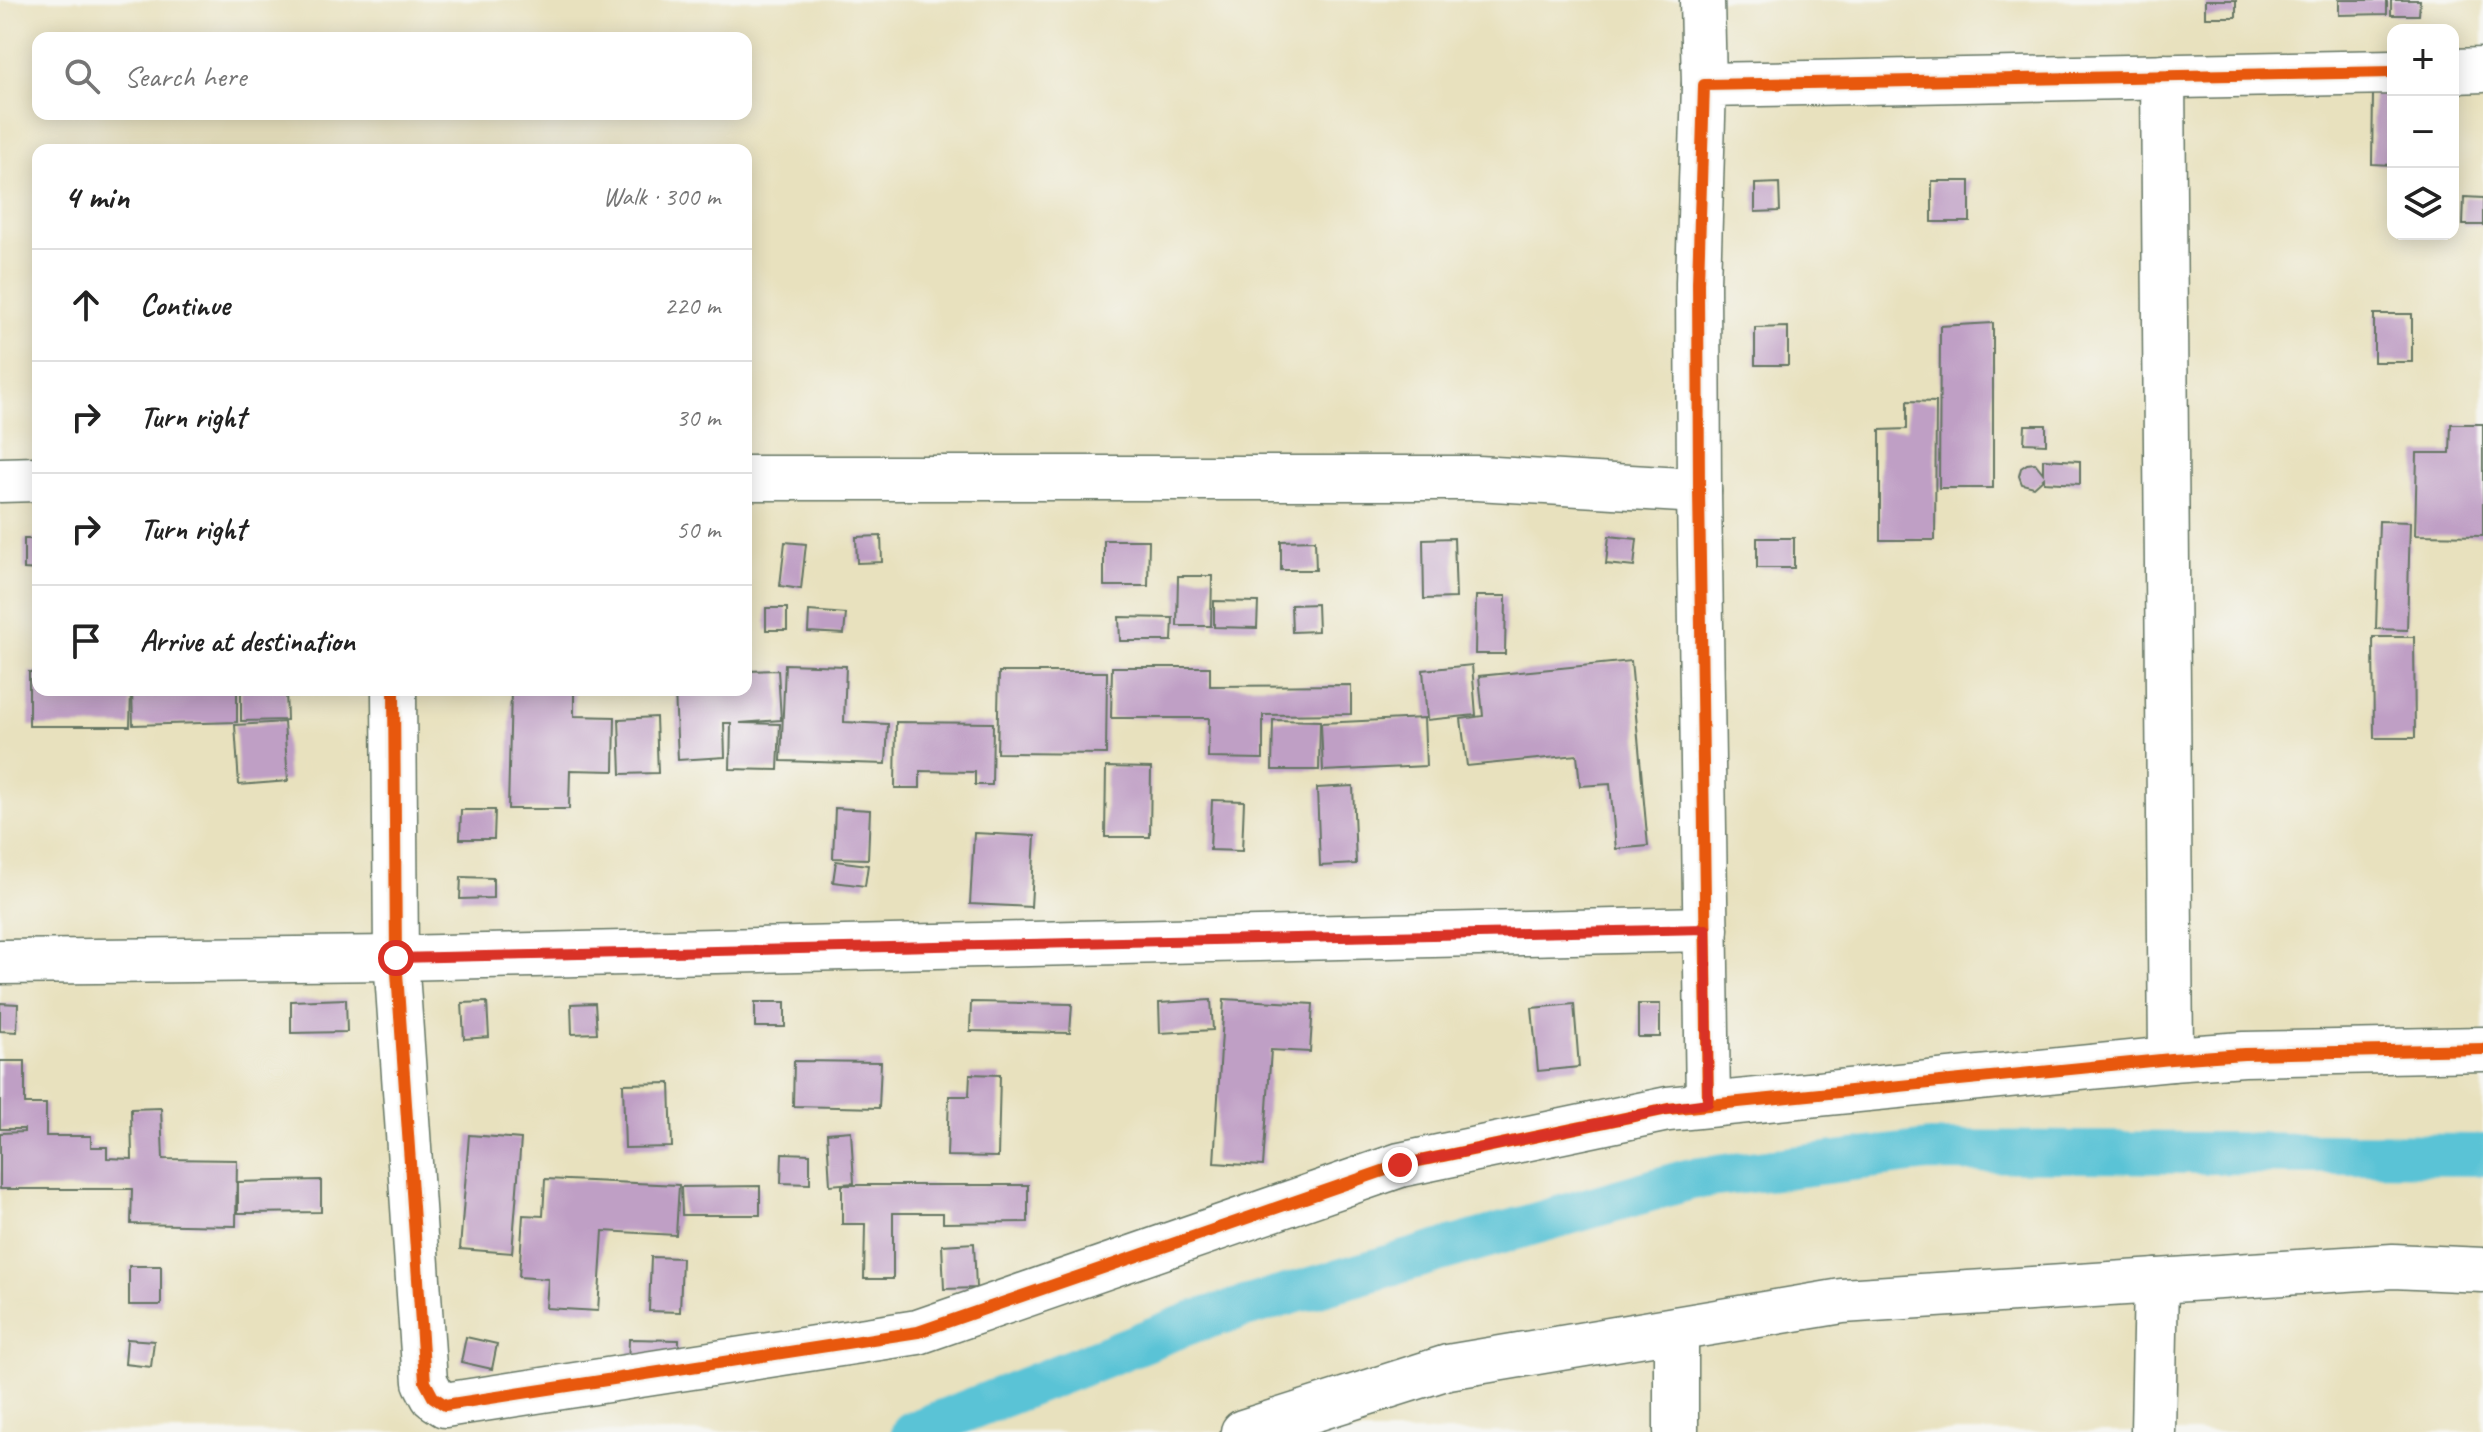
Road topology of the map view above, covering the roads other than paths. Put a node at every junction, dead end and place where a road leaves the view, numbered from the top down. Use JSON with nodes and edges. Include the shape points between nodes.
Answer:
{"nodes":[{"id":1,"x":1702,"y":0,"type":"edge"},
{"id":2,"x":2483,"y":70,"type":"edge"},
{"id":3,"x":2459,"y":71,"type":"edge"},
{"id":4,"x":2387,"y":72,"type":"edge"},
{"id":5,"x":2163,"y":76,"type":"junction"},
{"id":6,"x":1704,"y":85,"type":"junction"},
{"id":7,"x":752,"y":478,"type":"edge"},
{"id":8,"x":32,"y":479,"type":"edge"},
{"id":9,"x":0,"y":480,"type":"edge"},
{"id":10,"x":1699,"y":491,"type":"junction"},
{"id":11,"x":394,"y":696,"type":"edge"},
{"id":12,"x":1706,"y":929,"type":"junction"},
{"id":13,"x":396,"y":958,"type":"junction"},
{"id":14,"x":0,"y":962,"type":"edge"},
{"id":15,"x":2483,"y":1049,"type":"edge"},
{"id":16,"x":2171,"y":1059,"type":"junction"},
{"id":17,"x":1708,"y":1103,"type":"junction"},
{"id":18,"x":2483,"y":1270,"type":"edge"},
{"id":19,"x":2156,"y":1281,"type":"junction"},
{"id":20,"x":1676,"y":1329,"type":"junction"},
{"id":21,"x":1243,"y":1432,"type":"edge"},
{"id":22,"x":1676,"y":1432,"type":"edge"},
{"id":23,"x":2153,"y":1432,"type":"edge"}],
"edges":[{"from":1,"to":6,"type":"street"},
{"from":2,"to":3,"type":"street"},
{"from":4,"to":5,"type":"street"},
{"from":5,"to":6,"type":"street"},
{"from":5,"to":16,"type":"street"},
{"from":6,"to":10,"type":"street"},
{"from":7,"to":10,"type":"street","via":[[1477,478]]},
{"from":8,"to":9,"type":"street"},
{"from":10,"to":12,"type":"street"},
{"from":11,"to":13,"type":"street"},
{"from":12,"to":13,"type":"street"},
{"from":12,"to":17,"type":"street"},
{"from":13,"to":14,"type":"street"},
{"from":13,"to":17,"type":"street","via":[[425,1382],[445,1405],[918,1332],[1400,1165]]},
{"from":15,"to":16,"type":"street"},
{"from":16,"to":17,"type":"street"},
{"from":18,"to":19,"type":"street","via":[[2393,1266]]},
{"from":19,"to":20,"type":"street","via":[[1842,1301]]},
{"from":19,"to":23,"type":"street"},
{"from":20,"to":21,"type":"street","via":[[1448,1367]]},
{"from":20,"to":22,"type":"street"}]}
